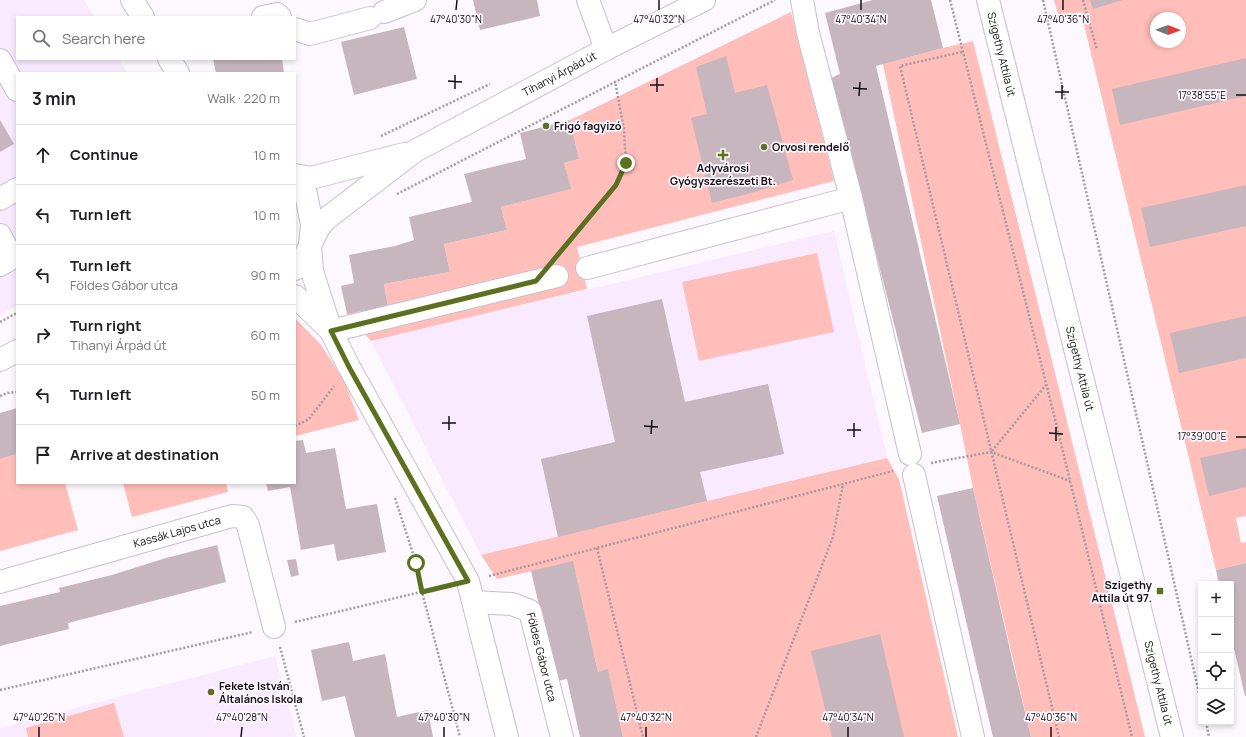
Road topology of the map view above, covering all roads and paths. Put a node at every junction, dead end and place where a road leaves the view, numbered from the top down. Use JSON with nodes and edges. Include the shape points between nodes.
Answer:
{"nodes":[{"id":1,"x":132,"y":0,"type":"edge"},
{"id":2,"x":415,"y":0,"type":"edge"},
{"id":3,"x":588,"y":0,"type":"edge"},
{"id":4,"x":704,"y":0,"type":"edge"},
{"id":5,"x":775,"y":0,"type":"edge"},
{"id":6,"x":802,"y":0,"type":"edge"},
{"id":7,"x":950,"y":0,"type":"edge"},
{"id":8,"x":988,"y":0,"type":"edge"},
{"id":9,"x":1043,"y":0,"type":"edge"},
{"id":10,"x":1083,"y":0,"type":"edge"},
{"id":11,"x":142,"y":16,"type":"edge"},
{"id":12,"x":296,"y":30,"type":"edge"},
{"id":13,"x":606,"y":50,"type":"junction"},
{"id":14,"x":1097,"y":50,"type":"dead end"},
{"id":15,"x":962,"y":52,"type":"junction"},
{"id":16,"x":0,"y":60,"type":"edge"},
{"id":17,"x":171,"y":60,"type":"edge"},
{"id":18,"x":177,"y":72,"type":"edge"},
{"id":19,"x":615,"y":81,"type":"junction"},
{"id":20,"x":492,"y":83,"type":"dead end"},
{"id":21,"x":16,"y":88,"type":"edge"},
{"id":22,"x":378,"y":137,"type":"dead end"},
{"id":23,"x":415,"y":151,"type":"junction"},
{"id":24,"x":296,"y":175,"type":"edge"},
{"id":25,"x":296,"y":186,"type":"edge"},
{"id":26,"x":16,"y":190,"type":"edge"},
{"id":27,"x":391,"y":198,"type":"dead end"},
{"id":28,"x":851,"y":198,"type":"junction"},
{"id":29,"x":0,"y":199,"type":"edge"},
{"id":30,"x":0,"y":236,"type":"edge"},
{"id":31,"x":310,"y":246,"type":"junction"},
{"id":32,"x":0,"y":265,"type":"edge"},
{"id":33,"x":296,"y":268,"type":"edge"},
{"id":34,"x":587,"y":268,"type":"dead end"},
{"id":35,"x":546,"y":278,"type":"joint"},
{"id":36,"x":296,"y":297,"type":"edge"},
{"id":37,"x":16,"y":314,"type":"edge"},
{"id":38,"x":0,"y":322,"type":"edge"},
{"id":39,"x":331,"y":331,"type":"junction"},
{"id":40,"x":16,"y":352,"type":"edge"},
{"id":41,"x":0,"y":360,"type":"edge"},
{"id":42,"x":335,"y":385,"type":"dead end"},
{"id":43,"x":1046,"y":385,"type":"junction"},
{"id":44,"x":16,"y":392,"type":"edge"},
{"id":45,"x":0,"y":396,"type":"edge"},
{"id":46,"x":296,"y":426,"type":"edge"},
{"id":47,"x":991,"y":452,"type":"junction"},
{"id":48,"x":912,"y":466,"type":"junction"},
{"id":49,"x":1070,"y":481,"type":"junction"},
{"id":50,"x":843,"y":484,"type":"junction"},
{"id":51,"x":394,"y":496,"type":"dead end"},
{"id":52,"x":597,"y":548,"type":"junction"},
{"id":53,"x":468,"y":581,"type":"junction"},
{"id":54,"x":0,"y":582,"type":"edge"},
{"id":55,"x":422,"y":592,"type":"junction"},
{"id":56,"x":474,"y":602,"type":"junction"},
{"id":57,"x":274,"y":627,"type":"junction"},
{"id":58,"x":1198,"y":689,"type":"edge"},
{"id":59,"x":0,"y":690,"type":"edge"},
{"id":60,"x":1207,"y":725,"type":"edge"},
{"id":61,"x":304,"y":737,"type":"edge"},
{"id":62,"x":460,"y":737,"type":"edge"},
{"id":63,"x":507,"y":737,"type":"edge"},
{"id":64,"x":562,"y":737,"type":"edge"},
{"id":65,"x":644,"y":737,"type":"edge"},
{"id":66,"x":756,"y":737,"type":"edge"},
{"id":67,"x":973,"y":737,"type":"edge"},
{"id":68,"x":1059,"y":737,"type":"edge"},
{"id":69,"x":1132,"y":737,"type":"edge"},
{"id":70,"x":1172,"y":737,"type":"edge"},
{"id":71,"x":1209,"y":737,"type":"edge"}],
"edges":[{"from":1,"to":11,"type":"street"},
{"from":2,"to":12,"type":"street","via":[[377,15],[310,34]]},
{"from":3,"to":13,"type":"street"},
{"from":4,"to":13,"type":"street","name":"Tihanyi Árpád út"},
{"from":5,"to":19,"type":"path"},
{"from":6,"to":28,"type":"street","via":[[808,33]]},
{"from":7,"to":15,"type":"path"},
{"from":8,"to":70,"type":"street","name":"Szigethy Attila út"},
{"from":9,"to":58,"type":"path"},
{"from":10,"to":14,"type":"path"},
{"from":13,"to":23,"type":"street","name":"Tihanyi Árpád út"},
{"from":15,"to":43,"type":"path"},
{"from":15,"to":47,"type":"path","via":[[900,66]]},
{"from":16,"to":21,"type":"street"},
{"from":17,"to":18,"type":"street"},
{"from":19,"to":27,"type":"path"},
{"from":19,"to":35,"type":"path","via":[[624,130],[626,163],[616,185]]},
{"from":20,"to":22,"type":"path"},
{"from":23,"to":24,"type":"street","name":"Tihanyi Árpád út","via":[[311,178]]},
{"from":23,"to":31,"type":"street","name":"Tihanyi Árpád út","via":[[326,219]]},
{"from":25,"to":31,"type":"street","name":"Tihanyi Árpád út","via":[[306,194],[312,225]]},
{"from":26,"to":29,"type":"street"},
{"from":28,"to":34,"type":"street"},
{"from":28,"to":48,"type":"street"},
{"from":30,"to":32,"type":"street","via":[[12,258]]},
{"from":31,"to":33,"type":"street","name":"Tihanyi Árpád út"},
{"from":31,"to":39,"type":"street","via":[[312,271]]},
{"from":35,"to":39,"type":"street"},
{"from":36,"to":39,"type":"street"},
{"from":37,"to":38,"type":"path"},
{"from":39,"to":53,"type":"street"},
{"from":40,"to":41,"type":"street"},
{"from":42,"to":46,"type":"path","via":[[309,419]]},
{"from":43,"to":47,"type":"path"},
{"from":43,"to":49,"type":"path"},
{"from":44,"to":45,"type":"path"},
{"from":47,"to":48,"type":"path"},
{"from":47,"to":49,"type":"path"},
{"from":47,"to":68,"type":"path"},
{"from":48,"to":50,"type":"path"},
{"from":48,"to":67,"type":"street"},
{"from":49,"to":69,"type":"path"},
{"from":50,"to":52,"type":"path"},
{"from":50,"to":66,"type":"path","via":[[833,537]]},
{"from":51,"to":55,"type":"path","via":[[416,563]]},
{"from":52,"to":53,"type":"path"},
{"from":52,"to":65,"type":"path"},
{"from":53,"to":55,"type":"path"},
{"from":53,"to":56,"type":"street"},
{"from":54,"to":57,"type":"street","name":"Kassák Lajos utca","via":[[232,516],[243,516],[248,525]]},
{"from":55,"to":57,"type":"path"},
{"from":55,"to":62,"type":"path"},
{"from":56,"to":63,"type":"street"},
{"from":56,"to":64,"type":"street","name":"Földes Gábor utca","via":[[512,604],[530,611]]},
{"from":57,"to":59,"type":"path"},
{"from":57,"to":61,"type":"path"},
{"from":60,"to":71,"type":"path"}]}
